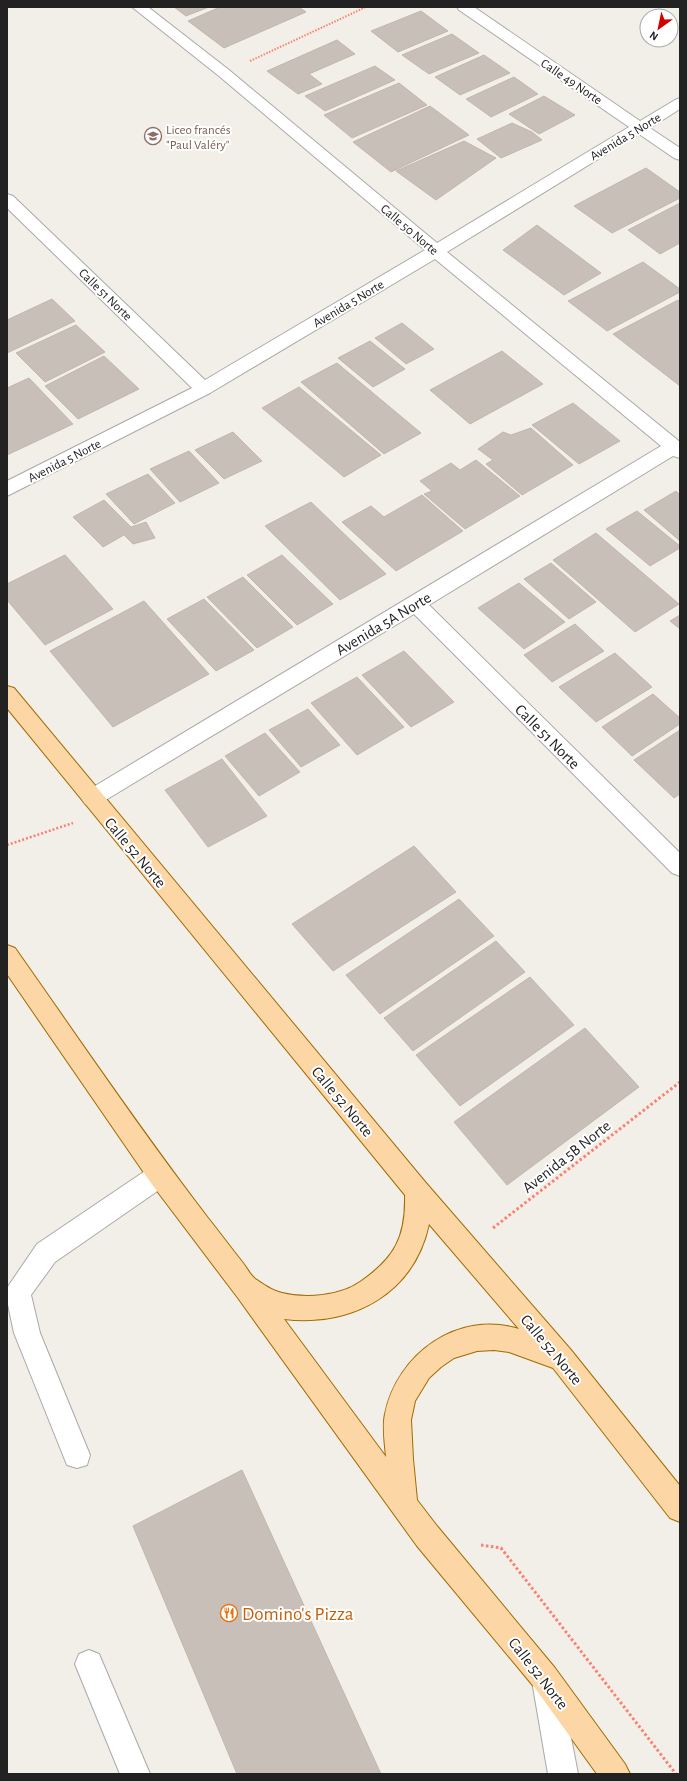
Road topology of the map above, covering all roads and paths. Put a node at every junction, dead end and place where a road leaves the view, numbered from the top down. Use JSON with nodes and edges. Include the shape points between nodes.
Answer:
{"nodes":[{"id":1,"x":138,"y":7,"type":"edge"},
{"id":2,"x":366,"y":7,"type":"edge"},
{"id":3,"x":464,"y":7,"type":"edge"},
{"id":4,"x":224,"y":73,"type":"junction"},
{"id":5,"x":680,"y":103,"type":"edge"},
{"id":6,"x":639,"y":127,"type":"junction"},
{"id":7,"x":680,"y":155,"type":"edge"},
{"id":8,"x":7,"y":199,"type":"edge"},
{"id":9,"x":436,"y":251,"type":"junction"},
{"id":10,"x":204,"y":389,"type":"junction"},
{"id":11,"x":677,"y":450,"type":"edge"},
{"id":12,"x":7,"y":488,"type":"edge"},
{"id":13,"x":416,"y":604,"type":"junction"},
{"id":14,"x":7,"y":694,"type":"edge"},
{"id":15,"x":98,"y":805,"type":"junction"},
{"id":16,"x":7,"y":845,"type":"edge"},
{"id":17,"x":680,"y":867,"type":"edge"},
{"id":18,"x":7,"y":955,"type":"edge"},
{"id":19,"x":680,"y":1082,"type":"edge"},
{"id":20,"x":160,"y":1175,"type":"junction"},
{"id":21,"x":417,"y":1191,"type":"junction"},
{"id":22,"x":466,"y":1249,"type":"junction"},
{"id":23,"x":247,"y":1289,"type":"junction"},
{"id":24,"x":562,"y":1360,"type":"junction"},
{"id":25,"x":77,"y":1455,"type":"dead end"},
{"id":26,"x":404,"y":1505,"type":"junction"},
{"id":27,"x":680,"y":1508,"type":"edge"},
{"id":28,"x":478,"y":1545,"type":"dead end"},
{"id":29,"x":89,"y":1664,"type":"dead end"},
{"id":30,"x":545,"y":1678,"type":"junction"},
{"id":31,"x":134,"y":1774,"type":"edge"},
{"id":32,"x":563,"y":1774,"type":"edge"},
{"id":33,"x":615,"y":1774,"type":"edge"},
{"id":34,"x":676,"y":1774,"type":"edge"}],
"edges":[{"from":1,"to":4,"type":"street","name":"Calle 50 Norte"},
{"from":2,"to":4,"type":"path"},
{"from":3,"to":6,"type":"street","name":"Calle 49 Norte"},
{"from":4,"to":9,"type":"street","name":"Calle 50 Norte"},
{"from":5,"to":6,"type":"street","name":"Avenida 5 Norte"},
{"from":6,"to":7,"type":"street","name":"Calle 49 Norte"},
{"from":6,"to":9,"type":"street","name":"Avenida 5 Norte"},
{"from":8,"to":10,"type":"street","name":"Calle 51 Norte"},
{"from":9,"to":10,"type":"street","name":"Avenida 5 Norte"},
{"from":9,"to":11,"type":"street","name":"Calle 50 Norte"},
{"from":10,"to":12,"type":"street","name":"Avenida 5 Norte"},
{"from":11,"to":13,"type":"street","name":"Avenida 5A Norte"},
{"from":13,"to":15,"type":"street","name":"Avenida 5A Norte"},
{"from":13,"to":17,"type":"street","name":"Calle 51 Norte"},
{"from":14,"to":15,"type":"main road","name":"Calle 52 Norte"},
{"from":15,"to":16,"type":"path"},
{"from":15,"to":21,"type":"main road","name":"Calle 52 Norte"},
{"from":18,"to":20,"type":"main road","name":"Calle 52 Norte"},
{"from":19,"to":22,"type":"path","name":"Avenida 5B Norte"},
{"from":20,"to":23,"type":"main road","name":"Calle 52 Norte"},
{"from":20,"to":25,"type":"street","via":[[46,1253],[18,1292],[27,1334]]},
{"from":21,"to":22,"type":"main road","name":"Calle 52 Norte"},
{"from":21,"to":23,"type":"main road","via":[[416,1227],[410,1244],[390,1276],[359,1298],[321,1308],[302,1308],[282,1305]]},
{"from":22,"to":24,"type":"main road","name":"Calle 52 Norte"},
{"from":23,"to":26,"type":"main road","name":"Calle 52 Norte"},
{"from":24,"to":26,"type":"main road","via":[[528,1345],[494,1337],[461,1341],[432,1356],[410,1382],[398,1414],[398,1450]]},
{"from":24,"to":27,"type":"main road","name":"Calle 52 Norte"},
{"from":26,"to":30,"type":"main road","name":"Calle 52 Norte"},
{"from":28,"to":34,"type":"path","via":[[501,1548]]},
{"from":29,"to":31,"type":"street"},
{"from":30,"to":32,"type":"street"},
{"from":30,"to":33,"type":"main road","name":"Calle 52 Norte"}]}
